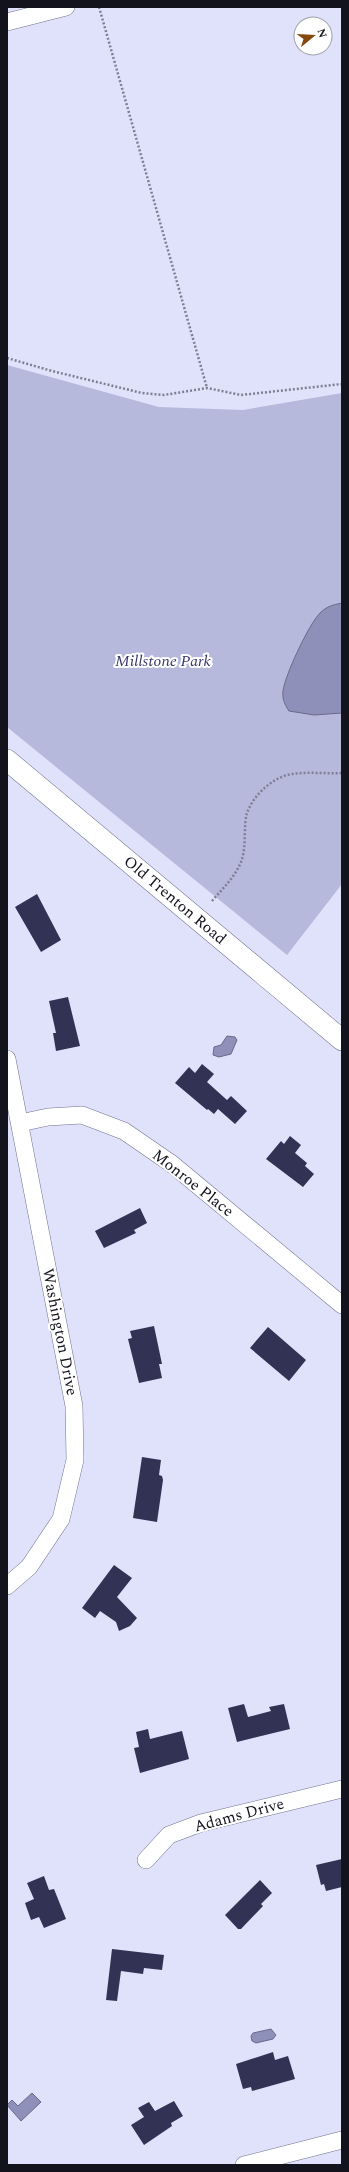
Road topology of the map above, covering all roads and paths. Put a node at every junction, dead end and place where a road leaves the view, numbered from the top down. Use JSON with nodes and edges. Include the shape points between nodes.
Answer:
{"nodes":[{"id":1,"x":66,"y":7,"type":"edge"},
{"id":2,"x":99,"y":7,"type":"edge"},
{"id":3,"x":7,"y":22,"type":"edge"},
{"id":4,"x":7,"y":358,"type":"edge"},
{"id":5,"x":342,"y":384,"type":"edge"},
{"id":6,"x":207,"y":388,"type":"junction"},
{"id":7,"x":7,"y":760,"type":"edge"},
{"id":8,"x":342,"y":773,"type":"edge"},
{"id":9,"x":212,"y":901,"type":"dead end"},
{"id":10,"x":342,"y":1040,"type":"edge"},
{"id":11,"x":7,"y":1060,"type":"edge"},
{"id":12,"x":20,"y":1123,"type":"junction"},
{"id":13,"x":342,"y":1305,"type":"edge"},
{"id":14,"x":7,"y":1586,"type":"edge"},
{"id":15,"x":342,"y":1789,"type":"edge"},
{"id":16,"x":146,"y":1860,"type":"dead end"},
{"id":17,"x":342,"y":2140,"type":"edge"},
{"id":18,"x":244,"y":2165,"type":"edge"}],
"edges":[{"from":1,"to":3,"type":"street"},
{"from":2,"to":6,"type":"path"},
{"from":4,"to":6,"type":"path","via":[[142,393],[164,395]]},
{"from":5,"to":6,"type":"path","via":[[241,395]]},
{"from":7,"to":10,"type":"main road","name":"Old Trenton Road"},
{"from":8,"to":9,"type":"path","via":[[310,772],[287,775],[272,782],[256,796],[246,814],[241,861],[231,879]]},
{"from":11,"to":12,"type":"street","name":"Washington Drive"},
{"from":12,"to":13,"type":"street","name":"Monroe Place","via":[[48,1117],[82,1115],[124,1131],[172,1164]]},
{"from":12,"to":14,"type":"street","name":"Washington Drive","via":[[74,1406],[75,1460],[61,1519],[29,1567]]},
{"from":15,"to":16,"type":"street","name":"Adams Drive","via":[[201,1823],[169,1835]]},
{"from":17,"to":18,"type":"street"}]}
